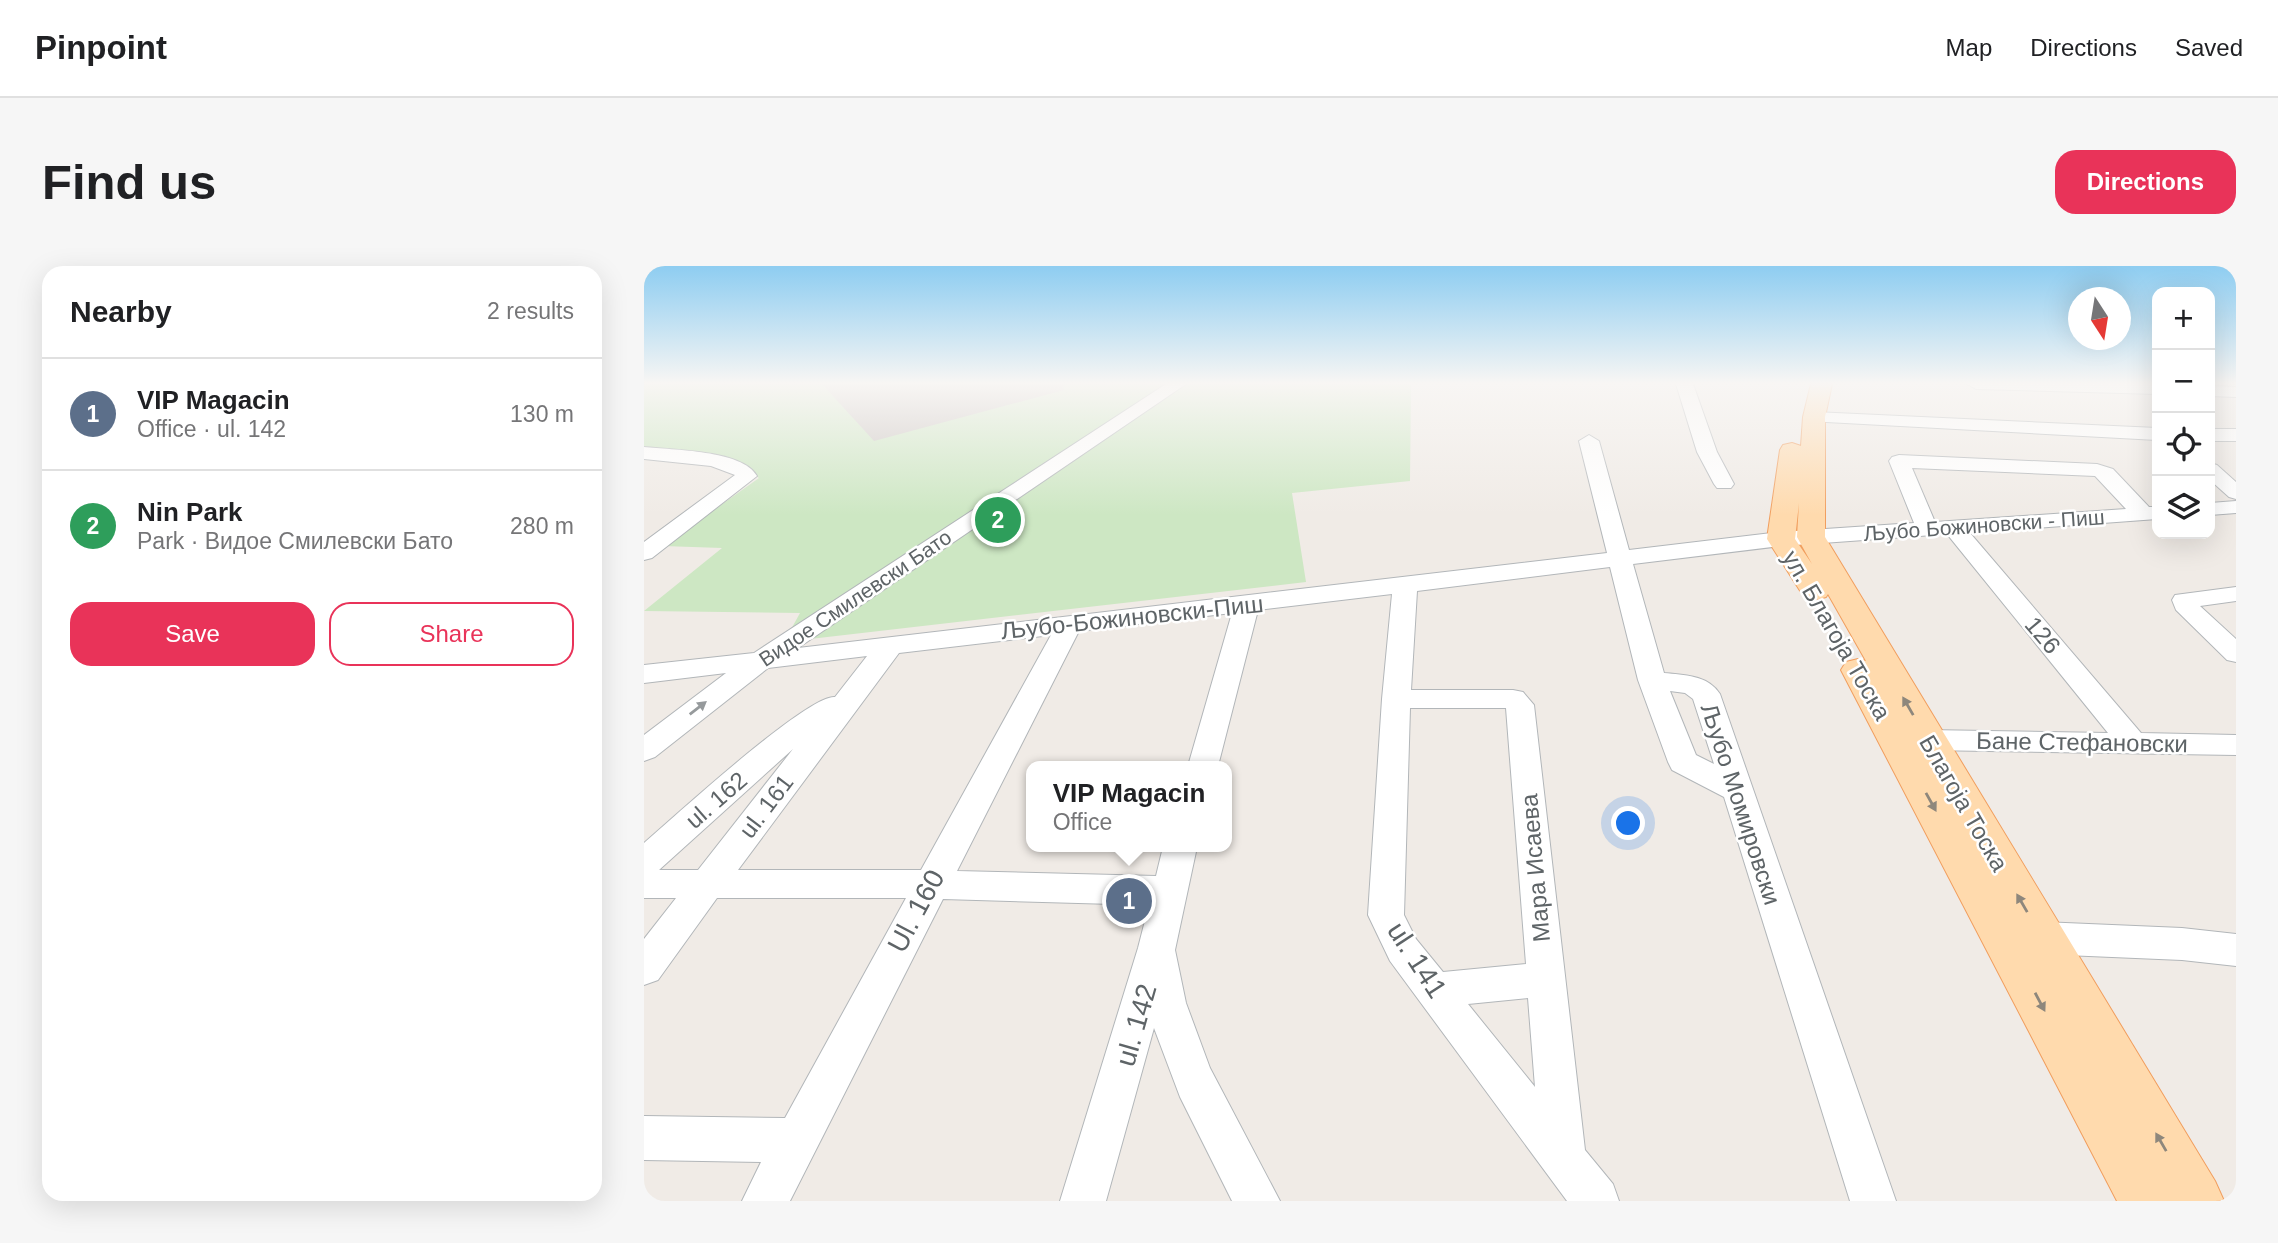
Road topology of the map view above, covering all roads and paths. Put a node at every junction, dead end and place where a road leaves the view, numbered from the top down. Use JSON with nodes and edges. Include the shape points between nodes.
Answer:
{"nodes":[{"id":1,"x":1093,"y":428,"type":"edge"},
{"id":2,"x":1111,"y":428,"type":"edge"},
{"id":3,"x":1699,"y":428,"type":"edge"},
{"id":4,"x":1809,"y":428,"type":"edge"},
{"id":5,"x":2046,"y":428,"type":"edge"},
{"id":6,"x":2056,"y":429,"type":"joint"},
{"id":7,"x":2152,"y":434,"type":"edge"},
{"id":8,"x":2215,"y":435,"type":"edge"},
{"id":9,"x":2236,"y":435,"type":"edge"},
{"id":10,"x":1589,"y":441,"type":"dead end"},
{"id":11,"x":644,"y":453,"type":"edge"},
{"id":12,"x":2215,"y":474,"type":"edge"},
{"id":13,"x":1724,"y":484,"type":"dead end"},
{"id":14,"x":2236,"y":493,"type":"edge"},
{"id":15,"x":2236,"y":507,"type":"edge"},
{"id":16,"x":2215,"y":509,"type":"edge"},
{"id":17,"x":2150,"y":513,"type":"edge"},
{"id":18,"x":1940,"y":528,"type":"junction"},
{"id":19,"x":1796,"y":538,"type":"junction"},
{"id":20,"x":644,"y":553,"type":"edge"},
{"id":21,"x":1620,"y":558,"type":"junction"},
{"id":22,"x":1405,"y":585,"type":"junction"},
{"id":23,"x":2236,"y":594,"type":"edge"},
{"id":24,"x":1247,"y":604,"type":"junction"},
{"id":25,"x":821,"y":620,"type":"junction"},
{"id":26,"x":1070,"y":623,"type":"junction"},
{"id":27,"x":891,"y":645,"type":"junction"},
{"id":28,"x":848,"y":652,"type":"junction"},
{"id":29,"x":2236,"y":654,"type":"edge"},
{"id":30,"x":760,"y":661,"type":"junction"},
{"id":31,"x":726,"y":664,"type":"junction"},
{"id":32,"x":644,"y":674,"type":"edge"},
{"id":33,"x":1652,"y":680,"type":"junction"},
{"id":34,"x":856,"y":687,"type":"junction"},
{"id":35,"x":1396,"y":699,"type":"junction"},
{"id":36,"x":644,"y":725,"type":"edge"},
{"id":37,"x":1927,"y":740,"type":"junction"},
{"id":38,"x":2133,"y":743,"type":"junction"},
{"id":39,"x":2236,"y":746,"type":"edge"},
{"id":40,"x":644,"y":750,"type":"edge"},
{"id":41,"x":1204,"y":761,"type":"edge"},
{"id":42,"x":1738,"y":790,"type":"junction"},
{"id":43,"x":1180,"y":852,"type":"edge"},
{"id":44,"x":644,"y":863,"type":"edge"},
{"id":45,"x":644,"y":884,"type":"edge"},
{"id":46,"x":707,"y":884,"type":"junction"},
{"id":47,"x":931,"y":884,"type":"junction"},
{"id":48,"x":1168,"y":891,"type":"junction"},
{"id":49,"x":2042,"y":938,"type":"junction"},
{"id":50,"x":1157,"y":948,"type":"junction"},
{"id":51,"x":2236,"y":950,"type":"edge"},
{"id":52,"x":644,"y":968,"type":"edge"},
{"id":53,"x":1545,"y":979,"type":"junction"},
{"id":54,"x":1434,"y":990,"type":"junction"},
{"id":55,"x":644,"y":1138,"type":"edge"},
{"id":56,"x":796,"y":1140,"type":"junction"},
{"id":57,"x":1563,"y":1158,"type":"junction"},
{"id":58,"x":765,"y":1201,"type":"edge"},
{"id":59,"x":1083,"y":1201,"type":"edge"},
{"id":60,"x":1257,"y":1201,"type":"edge"},
{"id":61,"x":1596,"y":1201,"type":"edge"},
{"id":62,"x":1873,"y":1201,"type":"edge"},
{"id":63,"x":2148,"y":1201,"type":"edge"},
{"id":64,"x":2195,"y":1201,"type":"edge"}],
"edges":[{"from":1,"to":31,"type":"street","name":"Видое Смилевски Бато"},
{"from":2,"to":25,"type":"street","name":"Видое Смилевски Бато"},
{"from":3,"to":13,"type":"street"},
{"from":4,"to":19,"type":"main road"},
{"from":5,"to":6,"type":"street"},
{"from":6,"to":7,"type":"street"},
{"from":8,"to":9,"type":"street"},
{"from":10,"to":21,"type":"street"},
{"from":11,"to":20,"type":"street","via":[[714,460],[747,476]]},
{"from":12,"to":14,"type":"street"},
{"from":15,"to":16,"type":"street"},
{"from":17,"to":18,"type":"street","name":"Љубо Божиновски - Пиш"},
{"from":17,"to":18,"type":"street","name":"126","via":[[2097,470],[1899,461]]},
{"from":18,"to":19,"type":"street","name":"Љубо Божиновски - Пиш"},
{"from":18,"to":38,"type":"street","name":"126"},
{"from":19,"to":21,"type":"street","name":"Љубо Божиновски - Пиш"},
{"from":37,"to":19,"type":"main road","name":"Благоја Тоска","one_way":true},
{"from":19,"to":63,"type":"main road","name":"ул. Благоја Тоска","one_way":true,"via":[[1825,610]]},
{"from":21,"to":22,"type":"street","name":"Љубо-Божиновски-Пиш"},
{"from":21,"to":33,"type":"street"},
{"from":22,"to":24,"type":"street","name":"Љубо-Божиновски-Пиш"},
{"from":22,"to":35,"type":"street","name":"ul. 141"},
{"from":23,"to":29,"type":"street","via":[[2183,600]]},
{"from":24,"to":26,"type":"street","name":"Љубо-Божиновски-Пиш"},
{"from":24,"to":41,"type":"street"},
{"from":25,"to":28,"type":"street","via":[[823,640]]},
{"from":25,"to":30,"type":"street","name":"Видое Смилевски Бато"},
{"from":26,"to":27,"type":"street","name":"Љубо-Божиновски-Пиш"},
{"from":26,"to":47,"type":"street","name":"Ul. 160"},
{"from":27,"to":28,"type":"street","name":"Љубо-Божиновски-Пиш"},
{"from":27,"to":34,"type":"street","name":"ul. 161"},
{"from":28,"to":30,"type":"street","name":"Љубо-Божиновски-Пиш"},
{"from":30,"to":31,"type":"street","name":"Љубо-Божиновски-Пиш"},
{"from":40,"to":30,"type":"street","name":"Видое Смилевски Бато","one_way":true},
{"from":31,"to":32,"type":"street","name":"Љубо-Божиновски-Пиш"},
{"from":31,"to":36,"type":"street","name":"Видое Смилевски Бато"},
{"from":33,"to":42,"type":"street","via":[[1683,762]]},
{"from":33,"to":42,"type":"street","name":"Љубо Момировски","via":[[1692,685],[1706,694]]},
{"from":34,"to":44,"type":"street","name":"ul. 162","via":[[795,731]]},
{"from":34,"to":46,"type":"street","name":"ul. 161"},
{"from":35,"to":53,"type":"street","name":"Мара Исаева","via":[[1513,699],[1520,705]]},
{"from":35,"to":54,"type":"street","name":"ul. 141","via":[[1386,915],[1403,950]]},
{"from":37,"to":38,"type":"street","name":"Бане Стефановски"},
{"from":49,"to":37,"type":"main road","name":"Благоја Тоска","one_way":true},
{"from":38,"to":39,"type":"street","name":"Бане Стефановски"},
{"from":42,"to":62,"type":"street","name":"Љубо Момировски"},
{"from":43,"to":48,"type":"street","name":"ul. 142"},
{"from":45,"to":46,"type":"street"},
{"from":46,"to":47,"type":"street"},
{"from":46,"to":52,"type":"street","name":"ul. 161"},
{"from":47,"to":48,"type":"street"},
{"from":47,"to":56,"type":"street","name":"Ul. 160"},
{"from":48,"to":50,"type":"street","name":"ul. 142"},
{"from":49,"to":51,"type":"street"},
{"from":64,"to":49,"type":"main road","name":"Благоја Тоска","one_way":true},
{"from":50,"to":59,"type":"street","name":"ul. 142"},
{"from":50,"to":60,"type":"street","via":[[1168,1009],[1186,1057]]},
{"from":53,"to":54,"type":"street"},
{"from":53,"to":57,"type":"street","name":"Мара Исаева"},
{"from":54,"to":57,"type":"street","name":"ul. 141"},
{"from":55,"to":56,"type":"street"},
{"from":56,"to":58,"type":"street","name":"Ul. 160"},
{"from":57,"to":61,"type":"street","name":"ul. 141"}]}
